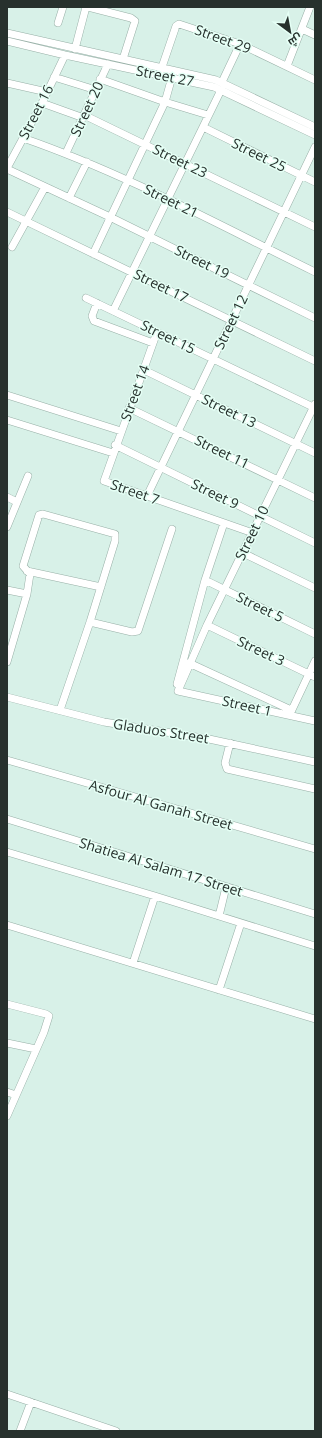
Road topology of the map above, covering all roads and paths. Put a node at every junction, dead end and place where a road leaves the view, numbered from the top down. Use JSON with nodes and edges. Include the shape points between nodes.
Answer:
{"nodes":[{"id":1,"x":63,"y":7,"type":"edge"},
{"id":2,"x":87,"y":7,"type":"edge"},
{"id":3,"x":310,"y":7,"type":"edge"},
{"id":4,"x":58,"y":23,"type":"dead end"},
{"id":5,"x":302,"y":29,"type":"junction"},
{"id":6,"x":7,"y":33,"type":"edge"},
{"id":7,"x":315,"y":35,"type":"edge"},
{"id":8,"x":7,"y":41,"type":"edge"},
{"id":9,"x":240,"y":44,"type":"junction"},
{"id":10,"x":75,"y":49,"type":"junction"},
{"id":11,"x":65,"y":55,"type":"junction"},
{"id":12,"x":124,"y":59,"type":"junction"},
{"id":13,"x":108,"y":64,"type":"junction"},
{"id":14,"x":287,"y":66,"type":"junction"},
{"id":15,"x":162,"y":67,"type":"junction"},
{"id":16,"x":160,"y":75,"type":"junction"},
{"id":17,"x":54,"y":77,"type":"junction"},
{"id":18,"x":172,"y":77,"type":"junction"},
{"id":19,"x":100,"y":79,"type":"junction"},
{"id":20,"x":315,"y":80,"type":"edge"},
{"id":21,"x":222,"y":82,"type":"junction"},
{"id":22,"x":7,"y":83,"type":"edge"},
{"id":23,"x":96,"y":90,"type":"junction"},
{"id":24,"x":221,"y":90,"type":"junction"},
{"id":25,"x":47,"y":92,"type":"junction"},
{"id":26,"x":165,"y":102,"type":"junction"},
{"id":27,"x":42,"y":103,"type":"junction"},
{"id":28,"x":208,"y":115,"type":"junction"},
{"id":29,"x":83,"y":116,"type":"junction"},
{"id":30,"x":203,"y":127,"type":"junction"},
{"id":31,"x":315,"y":127,"type":"edge"},
{"id":32,"x":315,"y":135,"type":"edge"},
{"id":33,"x":23,"y":138,"type":"junction"},
{"id":34,"x":146,"y":144,"type":"junction"},
{"id":35,"x":315,"y":147,"type":"edge"},
{"id":36,"x":66,"y":153,"type":"junction"},
{"id":37,"x":87,"y":162,"type":"junction"},
{"id":38,"x":185,"y":164,"type":"junction"},
{"id":39,"x":7,"y":169,"type":"edge"},
{"id":40,"x":302,"y":176,"type":"junction"},
{"id":41,"x":128,"y":181,"type":"junction"},
{"id":42,"x":315,"y":182,"type":"edge"},
{"id":43,"x":45,"y":187,"type":"junction"},
{"id":44,"x":69,"y":198,"type":"junction"},
{"id":45,"x":167,"y":199,"type":"junction"},
{"id":46,"x":7,"y":212,"type":"edge"},
{"id":47,"x":284,"y":212,"type":"junction"},
{"id":48,"x":110,"y":217,"type":"junction"},
{"id":49,"x":26,"y":221,"type":"junction"},
{"id":50,"x":315,"y":227,"type":"edge"},
{"id":51,"x":149,"y":236,"type":"junction"},
{"id":52,"x":12,"y":247,"type":"dead end"},
{"id":53,"x":267,"y":248,"type":"junction"},
{"id":54,"x":93,"y":254,"type":"junction"},
{"id":55,"x":132,"y":272,"type":"junction"},
{"id":56,"x":315,"y":272,"type":"edge"},
{"id":57,"x":249,"y":285,"type":"junction"},
{"id":58,"x":86,"y":298,"type":"dead end"},
{"id":59,"x":97,"y":303,"type":"junction"},
{"id":60,"x":113,"y":311,"type":"junction"},
{"id":61,"x":315,"y":318,"type":"edge"},
{"id":62,"x":232,"y":321,"type":"junction"},
{"id":63,"x":157,"y":332,"type":"junction"},
{"id":64,"x":153,"y":343,"type":"junction"},
{"id":65,"x":213,"y":359,"type":"junction"},
{"id":66,"x":315,"y":361,"type":"edge"},
{"id":67,"x":144,"y":370,"type":"junction"},
{"id":68,"x":7,"y":395,"type":"edge"},
{"id":69,"x":196,"y":395,"type":"junction"},
{"id":70,"x":314,"y":406,"type":"edge"},
{"id":71,"x":129,"y":408,"type":"junction"},
{"id":72,"x":7,"y":420,"type":"edge"},
{"id":73,"x":121,"y":431,"type":"junction"},
{"id":74,"x":178,"y":431,"type":"junction"},
{"id":75,"x":296,"y":444,"type":"junction"},
{"id":76,"x":116,"y":445,"type":"junction"},
{"id":77,"x":113,"y":453,"type":"junction"},
{"id":78,"x":315,"y":453,"type":"edge"},
{"id":79,"x":161,"y":468,"type":"junction"},
{"id":80,"x":28,"y":476,"type":"dead end"},
{"id":81,"x":278,"y":480,"type":"junction"},
{"id":82,"x":147,"y":496,"type":"junction"},
{"id":83,"x":7,"y":497,"type":"edge"},
{"id":84,"x":315,"y":498,"type":"edge"},
{"id":85,"x":17,"y":502,"type":"junction"},
{"id":86,"x":261,"y":516,"type":"junction"},
{"id":87,"x":224,"y":523,"type":"junction"},
{"id":88,"x":7,"y":527,"type":"edge"},
{"id":89,"x":172,"y":529,"type":"dead end"},
{"id":90,"x":253,"y":533,"type":"junction"},
{"id":91,"x":315,"y":543,"type":"edge"},
{"id":92,"x":243,"y":553,"type":"junction"},
{"id":93,"x":27,"y":570,"type":"junction"},
{"id":94,"x":206,"y":580,"type":"junction"},
{"id":95,"x":101,"y":587,"type":"junction"},
{"id":96,"x":315,"y":588,"type":"edge"},
{"id":97,"x":7,"y":590,"type":"edge"},
{"id":98,"x":225,"y":590,"type":"junction"},
{"id":99,"x":26,"y":594,"type":"junction"},
{"id":100,"x":90,"y":622,"type":"junction"},
{"id":101,"x":207,"y":626,"type":"junction"},
{"id":102,"x":315,"y":634,"type":"edge"},
{"id":103,"x":315,"y":661,"type":"edge"},
{"id":104,"x":7,"y":662,"type":"edge"},
{"id":105,"x":189,"y":663,"type":"junction"},
{"id":106,"x":312,"y":675,"type":"edge"},
{"id":107,"x":178,"y":691,"type":"junction"},
{"id":108,"x":7,"y":697,"type":"edge"},
{"id":109,"x":60,"y":710,"type":"junction"},
{"id":110,"x":290,"y":713,"type":"junction"},
{"id":111,"x":315,"y":721,"type":"edge"},
{"id":112,"x":230,"y":743,"type":"junction"},
{"id":113,"x":7,"y":760,"type":"edge"},
{"id":114,"x":315,"y":762,"type":"edge"},
{"id":115,"x":315,"y":789,"type":"edge"},
{"id":116,"x":7,"y":819,"type":"edge"},
{"id":117,"x":315,"y":849,"type":"edge"},
{"id":118,"x":7,"y":852,"type":"edge"},
{"id":119,"x":226,"y":887,"type":"junction"},
{"id":120,"x":155,"y":896,"type":"junction"},
{"id":121,"x":315,"y":914,"type":"edge"},
{"id":122,"x":219,"y":916,"type":"junction"},
{"id":123,"x":241,"y":923,"type":"junction"},
{"id":124,"x":7,"y":925,"type":"edge"},
{"id":125,"x":315,"y":946,"type":"edge"},
{"id":126,"x":133,"y":963,"type":"junction"},
{"id":127,"x":219,"y":990,"type":"junction"},
{"id":128,"x":7,"y":1004,"type":"edge"},
{"id":129,"x":314,"y":1017,"type":"edge"},
{"id":130,"x":7,"y":1042,"type":"edge"},
{"id":131,"x":36,"y":1049,"type":"junction"},
{"id":132,"x":7,"y":1092,"type":"edge"},
{"id":133,"x":16,"y":1095,"type":"junction"},
{"id":134,"x":7,"y":1116,"type":"edge"},
{"id":135,"x":7,"y":1394,"type":"edge"},
{"id":136,"x":31,"y":1402,"type":"junction"},
{"id":137,"x":20,"y":1431,"type":"edge"},
{"id":138,"x":116,"y":1431,"type":"edge"}],
"edges":[{"from":1,"to":4,"type":"street"},
{"from":2,"to":10,"type":"street"},
{"from":2,"to":12,"type":"street","via":[[132,18],[135,21]]},
{"from":3,"to":5,"type":"street"},
{"from":5,"to":7,"type":"street"},
{"from":5,"to":14,"type":"street"},
{"from":6,"to":10,"type":"street","name":"Street 27"},
{"from":8,"to":11,"type":"street","name":"Street 27"},
{"from":9,"to":14,"type":"street","name":"Street 29"},
{"from":9,"to":15,"type":"street","name":"Street 29","via":[[179,24],[176,26]]},
{"from":9,"to":21,"type":"street"},
{"from":10,"to":12,"type":"street","name":"Street 27"},
{"from":11,"to":13,"type":"street","name":"Street 27"},
{"from":11,"to":17,"type":"street","name":"Street 16"},
{"from":12,"to":15,"type":"street","name":"Street 27"},
{"from":13,"to":16,"type":"street","name":"Street 27"},
{"from":13,"to":19,"type":"street","name":"Street 20"},
{"from":14,"to":20,"type":"street","name":"Street 29"},
{"from":15,"to":16,"type":"street","name":"Street 29"},
{"from":15,"to":21,"type":"street","name":"Street 27"},
{"from":16,"to":18,"type":"street","name":"Street 27"},
{"from":17,"to":23,"type":"street"},
{"from":17,"to":25,"type":"street","name":"Street 16"},
{"from":18,"to":24,"type":"street","name":"Street 27"},
{"from":18,"to":26,"type":"street"},
{"from":19,"to":23,"type":"street","name":"Street 20"},
{"from":19,"to":26,"type":"street"},
{"from":21,"to":31,"type":"street","name":"Street 27"},
{"from":22,"to":25,"type":"street"},
{"from":23,"to":29,"type":"street","name":"Street 20"},
{"from":24,"to":28,"type":"street"},
{"from":24,"to":32,"type":"street","name":"Street 27"},
{"from":25,"to":27,"type":"street","name":"Street 16"},
{"from":26,"to":28,"type":"street"},
{"from":26,"to":34,"type":"street"},
{"from":27,"to":29,"type":"street","name":"Street 23"},
{"from":27,"to":33,"type":"street","name":"Street 16"},
{"from":28,"to":30,"type":"street"},
{"from":29,"to":34,"type":"street","name":"Street 23"},
{"from":29,"to":36,"type":"street","name":"Street 20"},
{"from":30,"to":38,"type":"street"},
{"from":30,"to":40,"type":"street","name":"Street 25"},
{"from":33,"to":36,"type":"street","name":"Street 21"},
{"from":33,"to":39,"type":"street","name":"Street 16"},
{"from":34,"to":38,"type":"street","name":"Street 23"},
{"from":34,"to":41,"type":"street"},
{"from":35,"to":40,"type":"street","name":"Street 12"},
{"from":36,"to":37,"type":"street","name":"Street 21"},
{"from":37,"to":41,"type":"street","name":"Street 21"},
{"from":37,"to":44,"type":"street"},
{"from":38,"to":45,"type":"street"},
{"from":38,"to":47,"type":"street","name":"Street 23"},
{"from":39,"to":43,"type":"street","name":"Street 19"},
{"from":40,"to":42,"type":"street","name":"Street 25"},
{"from":40,"to":47,"type":"street","name":"Street 12"},
{"from":41,"to":45,"type":"street","name":"Street 21"},
{"from":41,"to":48,"type":"street"},
{"from":43,"to":44,"type":"street","name":"Street 19"},
{"from":43,"to":49,"type":"street"},
{"from":44,"to":48,"type":"street","name":"Street 19"},
{"from":45,"to":51,"type":"street"},
{"from":45,"to":53,"type":"street","name":"Street 21"},
{"from":46,"to":49,"type":"street","name":"Street 17"},
{"from":47,"to":50,"type":"street","name":"Street 23"},
{"from":47,"to":53,"type":"street","name":"Street 12"},
{"from":48,"to":51,"type":"street","name":"Street 19"},
{"from":48,"to":54,"type":"street"},
{"from":49,"to":52,"type":"street"},
{"from":49,"to":54,"type":"street","name":"Street 17"},
{"from":51,"to":55,"type":"street"},
{"from":51,"to":57,"type":"street","name":"Street 19"},
{"from":53,"to":56,"type":"street","name":"Street 21"},
{"from":53,"to":57,"type":"street","name":"Street 12"},
{"from":54,"to":55,"type":"street","name":"Street 17"},
{"from":55,"to":60,"type":"street"},
{"from":55,"to":62,"type":"street","name":"Street 17"},
{"from":57,"to":61,"type":"street","name":"Street 19"},
{"from":57,"to":62,"type":"street","name":"Street 12"},
{"from":58,"to":59,"type":"street","name":"Street 15"},
{"from":59,"to":60,"type":"street","name":"Street 15"},
{"from":59,"to":64,"type":"street","via":[[92,316],[94,321]]},
{"from":60,"to":63,"type":"street","name":"Street 15"},
{"from":62,"to":65,"type":"street","name":"Street 12"},
{"from":62,"to":66,"type":"street","name":"Street 17"},
{"from":63,"to":64,"type":"street","name":"Street 14"},
{"from":63,"to":65,"type":"street","name":"Street 15"},
{"from":64,"to":67,"type":"street","name":"Street 14"},
{"from":65,"to":69,"type":"street","name":"Street 12"},
{"from":65,"to":70,"type":"street","name":"Street 15"},
{"from":67,"to":69,"type":"street","name":"Street 13"},
{"from":67,"to":71,"type":"street","name":"Street 14"},
{"from":68,"to":73,"type":"street"},
{"from":69,"to":74,"type":"street","name":"Street 12"},
{"from":69,"to":75,"type":"street","name":"Street 13"},
{"from":70,"to":75,"type":"street","name":"Street 10"},
{"from":71,"to":73,"type":"street","name":"Street 14"},
{"from":71,"to":74,"type":"street","name":"Street 11"},
{"from":72,"to":77,"type":"street"},
{"from":73,"to":76,"type":"street","name":"Street 14"},
{"from":74,"to":79,"type":"street","name":"Street 12"},
{"from":74,"to":81,"type":"street","name":"Street 11"},
{"from":75,"to":78,"type":"street","name":"Street 13"},
{"from":75,"to":81,"type":"street","name":"Street 10"},
{"from":76,"to":77,"type":"street","name":"Street 14"},
{"from":76,"to":79,"type":"street","name":"Street 9"},
{"from":77,"to":82,"type":"street","name":"Street 7","via":[[104,480]]},
{"from":79,"to":82,"type":"street","name":"Street 12"},
{"from":79,"to":86,"type":"street","name":"Street 9"},
{"from":80,"to":85,"type":"street"},
{"from":81,"to":84,"type":"street","name":"Street 11"},
{"from":81,"to":86,"type":"street","name":"Street 10"},
{"from":82,"to":87,"type":"street","name":"Street 7"},
{"from":83,"to":85,"type":"street"},
{"from":85,"to":88,"type":"street"},
{"from":86,"to":90,"type":"street","name":"Street 10"},
{"from":86,"to":91,"type":"street","name":"Street 9"},
{"from":87,"to":90,"type":"street","name":"Street 7"},
{"from":87,"to":94,"type":"street","name":"Street 10"},
{"from":89,"to":100,"type":"street","via":[[138,631],[132,632]]},
{"from":90,"to":92,"type":"street","name":"Street 10"},
{"from":92,"to":96,"type":"street"},
{"from":92,"to":98,"type":"street","name":"Street 10"},
{"from":93,"to":95,"type":"street"},
{"from":93,"to":95,"type":"street","via":[[23,566],[37,518],[43,514],[115,534],[116,541]]},
{"from":93,"to":99,"type":"street","via":[[30,577]]},
{"from":94,"to":98,"type":"street","name":"Street 5"},
{"from":94,"to":107,"type":"street","name":"Street 10","via":[[176,686]]},
{"from":95,"to":100,"type":"street"},
{"from":97,"to":99,"type":"street"},
{"from":98,"to":101,"type":"street","name":"Street 10"},
{"from":98,"to":102,"type":"street","name":"Street 5"},
{"from":99,"to":104,"type":"street"},
{"from":100,"to":109,"type":"street"},
{"from":101,"to":105,"type":"street","name":"Street 10"},
{"from":101,"to":106,"type":"street","name":"Street 3"},
{"from":103,"to":106,"type":"street"},
{"from":105,"to":107,"type":"street","name":"Street 10"},
{"from":105,"to":110,"type":"street"},
{"from":106,"to":110,"type":"street"},
{"from":107,"to":110,"type":"street","name":"Street 1"},
{"from":108,"to":109,"type":"street","name":"Gladuos Street"},
{"from":109,"to":112,"type":"street","name":"Gladuos Street","via":[[104,722]]},
{"from":110,"to":111,"type":"street","name":"Street 1"},
{"from":112,"to":114,"type":"street","name":"Gladuos Street"},
{"from":112,"to":115,"type":"street","via":[[225,763],[227,769]]},
{"from":113,"to":117,"type":"street","name":"Asfour Al Ganah Street"},
{"from":116,"to":119,"type":"street","name":"Shatiea Al Salam 17 Street"},
{"from":118,"to":120,"type":"street"},
{"from":119,"to":121,"type":"street","name":"Shatiea Al Salam 17 Street"},
{"from":119,"to":122,"type":"street"},
{"from":120,"to":122,"type":"street"},
{"from":120,"to":126,"type":"street"},
{"from":122,"to":123,"type":"street"},
{"from":123,"to":125,"type":"street"},
{"from":123,"to":127,"type":"street"},
{"from":124,"to":126,"type":"street"},
{"from":126,"to":127,"type":"street"},
{"from":127,"to":129,"type":"street"},
{"from":128,"to":131,"type":"street","via":[[49,1016]]},
{"from":130,"to":131,"type":"street"},
{"from":131,"to":133,"type":"street"},
{"from":132,"to":133,"type":"street"},
{"from":133,"to":134,"type":"street"},
{"from":135,"to":136,"type":"street"},
{"from":136,"to":137,"type":"street"},
{"from":136,"to":138,"type":"street"}]}
